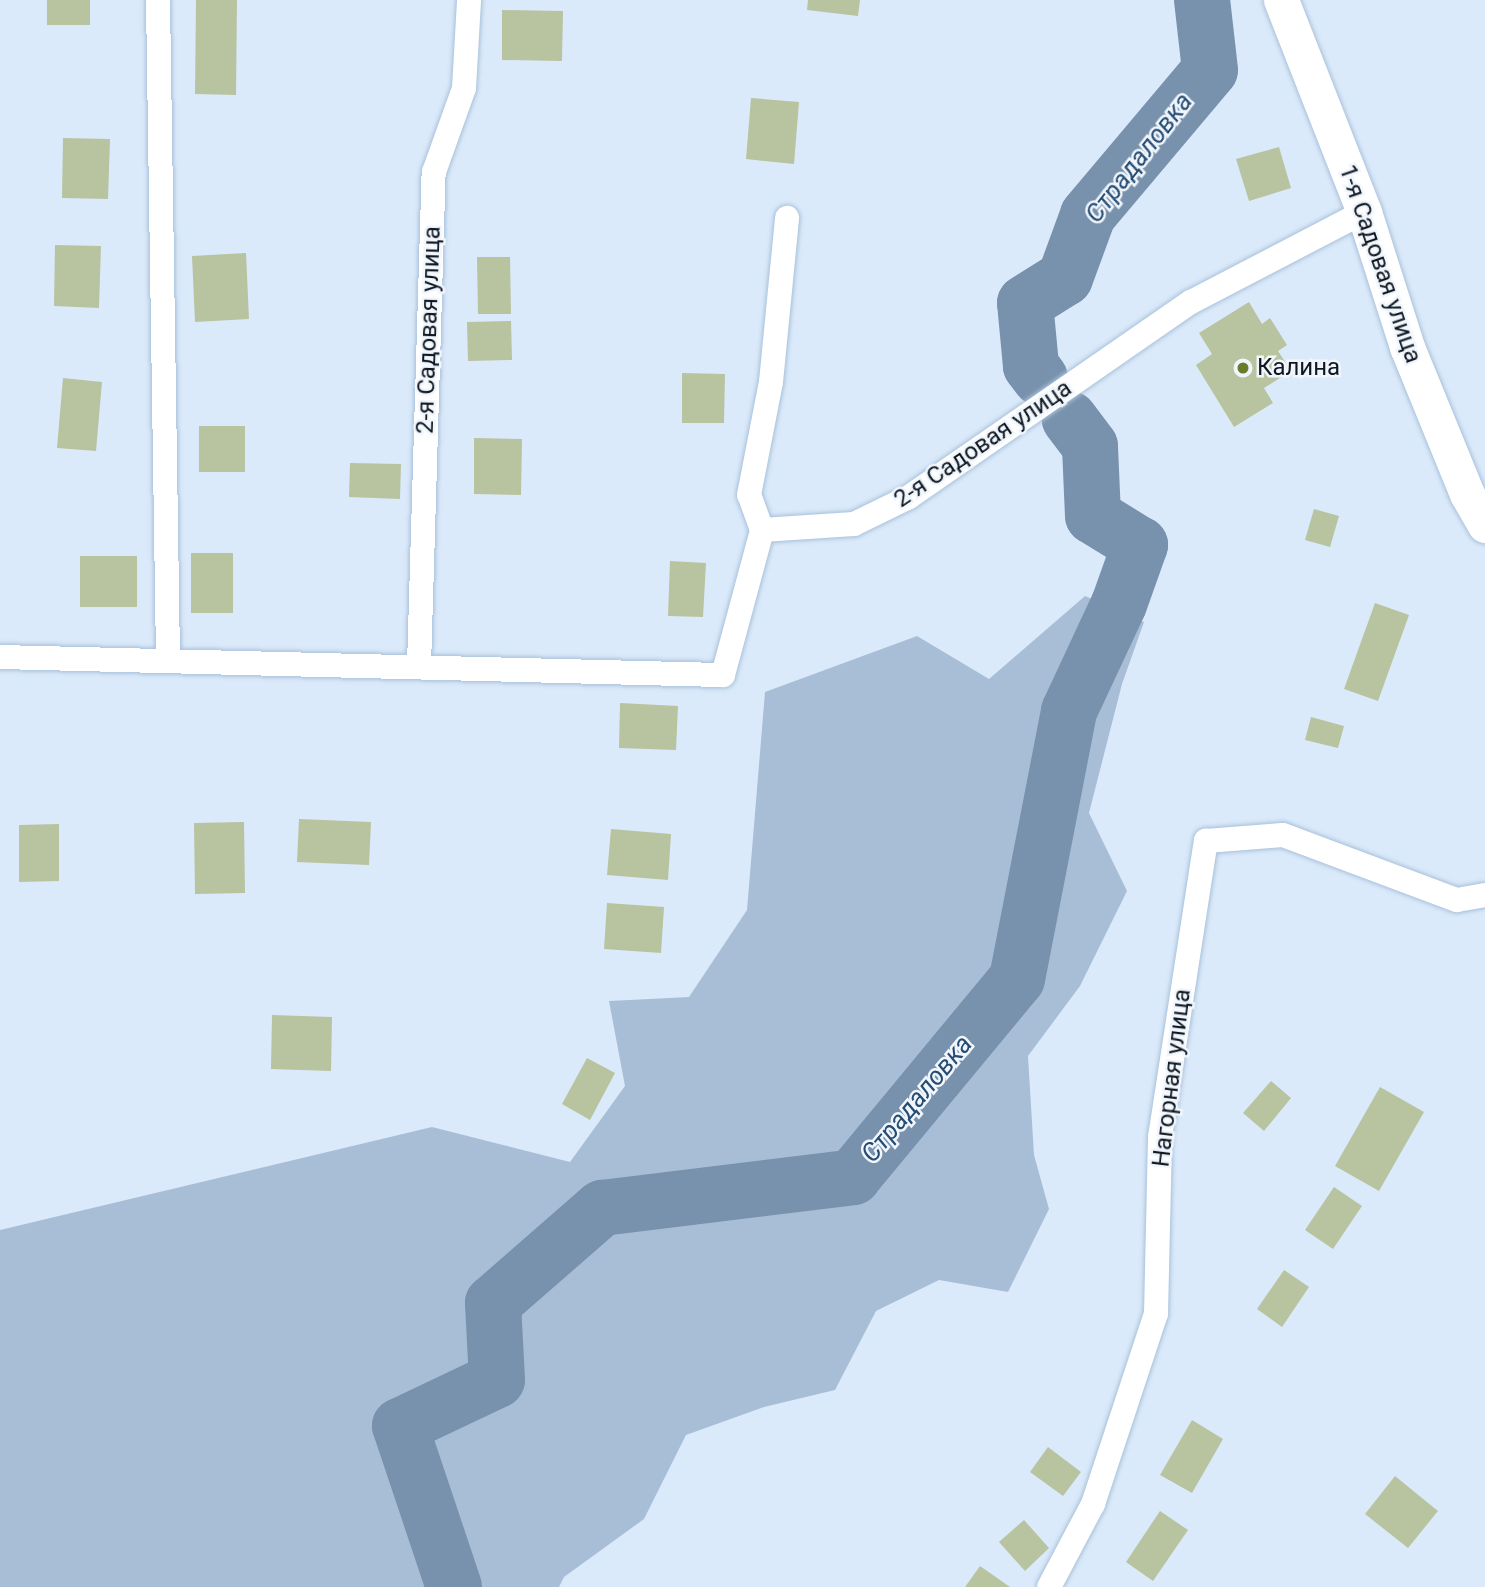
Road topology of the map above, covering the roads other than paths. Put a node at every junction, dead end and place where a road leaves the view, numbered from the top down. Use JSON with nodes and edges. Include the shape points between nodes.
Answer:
{"nodes":[{"id":1,"x":158,"y":0,"type":"edge"},
{"id":2,"x":470,"y":0,"type":"edge"},
{"id":3,"x":1281,"y":0,"type":"edge"},
{"id":4,"x":1364,"y":212,"type":"junction"},
{"id":5,"x":786,"y":218,"type":"dead end"},
{"id":6,"x":1485,"y":525,"type":"edge"},
{"id":7,"x":762,"y":530,"type":"junction"},
{"id":8,"x":0,"y":657,"type":"edge"},
{"id":9,"x":168,"y":660,"type":"junction"},
{"id":10,"x":419,"y":666,"type":"junction"},
{"id":11,"x":1485,"y":895,"type":"edge"},
{"id":12,"x":1049,"y":1587,"type":"edge"}],
"edges":[{"from":1,"to":9,"type":"street"},
{"from":2,"to":10,"type":"street","name":"2-я Садовая улица","via":[[464,88],[434,172]]},
{"from":3,"to":4,"type":"street","name":"1-я Садовая улица"},
{"from":4,"to":6,"type":"street","name":"1-я Садовая улица","via":[[1407,347],[1467,494]]},
{"from":4,"to":7,"type":"street","name":"2-я Садовая улица","via":[[1191,302],[909,497],[854,524]]},
{"from":5,"to":7,"type":"street","via":[[771,382],[749,495]]},
{"from":7,"to":10,"type":"street","via":[[723,675]]},
{"from":8,"to":9,"type":"street"},
{"from":9,"to":10,"type":"street"},
{"from":11,"to":12,"type":"street","name":"Нагорная улица","via":[[1457,900],[1283,835],[1206,841],[1160,1138],[1156,1314],[1093,1504]]}]}
